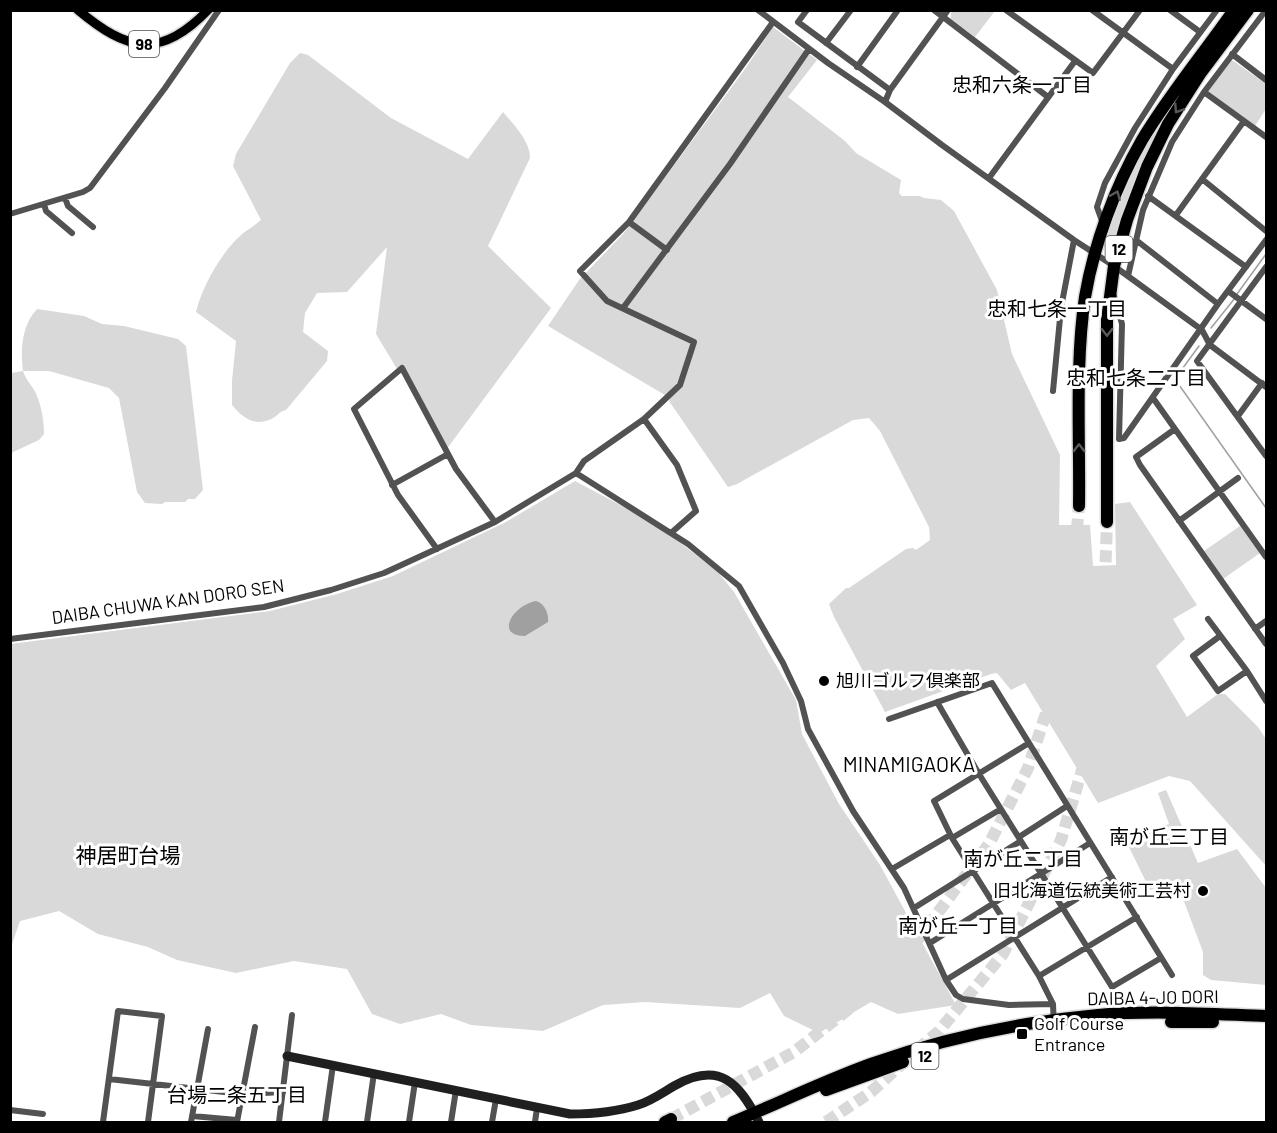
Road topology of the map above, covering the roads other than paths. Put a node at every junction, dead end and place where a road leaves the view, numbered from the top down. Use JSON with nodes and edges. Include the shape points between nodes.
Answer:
{"nodes":[{"id":1,"x":78,"y":10,"type":"edge"},
{"id":2,"x":208,"y":10,"type":"edge"},
{"id":3,"x":219,"y":10,"type":"edge"},
{"id":4,"x":758,"y":10,"type":"edge"},
{"id":5,"x":807,"y":10,"type":"edge"},
{"id":6,"x":851,"y":10,"type":"edge"},
{"id":7,"x":898,"y":10,"type":"edge"},
{"id":8,"x":934,"y":10,"type":"edge"},
{"id":9,"x":948,"y":10,"type":"edge"},
{"id":10,"x":1006,"y":10,"type":"edge"},
{"id":11,"x":1092,"y":10,"type":"edge"},
{"id":12,"x":1140,"y":10,"type":"edge"},
{"id":13,"x":1170,"y":10,"type":"edge"},
{"id":14,"x":1217,"y":10,"type":"edge"},
{"id":15,"x":1234,"y":10,"type":"edge"},
{"id":16,"x":1248,"y":10,"type":"edge"},
{"id":17,"x":1266,"y":10,"type":"edge"},
{"id":18,"x":942,"y":17,"type":"junction"},
{"id":19,"x":1263,"y":21,"type":"edge"},
{"id":20,"x":773,"y":22,"type":"junction"},
{"id":21,"x":1200,"y":32,"type":"junction"},
{"id":22,"x":1123,"y":33,"type":"junction"},
{"id":23,"x":826,"y":44,"type":"junction"},
{"id":24,"x":809,"y":50,"type":"junction"},
{"id":25,"x":1232,"y":54,"type":"junction"},
{"id":26,"x":1075,"y":61,"type":"junction"},
{"id":27,"x":857,"y":66,"type":"junction"},
{"id":28,"x":1173,"y":69,"type":"junction"},
{"id":29,"x":1266,"y":80,"type":"edge"},
{"id":30,"x":890,"y":90,"type":"junction"},
{"id":31,"x":1204,"y":92,"type":"junction"},
{"id":32,"x":1048,"y":97,"type":"junction"},
{"id":33,"x":885,"y":102,"type":"junction"},
{"id":34,"x":1244,"y":121,"type":"junction"},
{"id":35,"x":1266,"y":137,"type":"edge"},
{"id":36,"x":989,"y":178,"type":"junction"},
{"id":37,"x":1202,"y":179,"type":"junction"},
{"id":38,"x":1148,"y":196,"type":"junction"},
{"id":39,"x":65,"y":198,"type":"junction"},
{"id":40,"x":44,"y":204,"type":"junction"},
{"id":41,"x":10,"y":214,"type":"edge"},
{"id":42,"x":1176,"y":215,"type":"junction"},
{"id":43,"x":629,"y":222,"type":"junction"},
{"id":44,"x":1104,"y":225,"type":"junction"},
{"id":45,"x":93,"y":227,"type":"dead end"},
{"id":46,"x":1266,"y":231,"type":"edge"},
{"id":47,"x":72,"y":233,"type":"dead end"},
{"id":48,"x":1074,"y":240,"type":"junction"},
{"id":49,"x":1136,"y":240,"type":"junction"},
{"id":50,"x":1266,"y":240,"type":"edge"},
{"id":51,"x":667,"y":250,"type":"junction"},
{"id":52,"x":1094,"y":253,"type":"junction"},
{"id":53,"x":1114,"y":266,"type":"junction"},
{"id":54,"x":1246,"y":267,"type":"junction"},
{"id":55,"x":1266,"y":267,"type":"edge"},
{"id":56,"x":1128,"y":276,"type":"junction"},
{"id":57,"x":1111,"y":287,"type":"junction"},
{"id":58,"x":1235,"y":296,"type":"junction"},
{"id":59,"x":1218,"y":304,"type":"junction"},
{"id":60,"x":623,"y":308,"type":"junction"},
{"id":61,"x":1266,"y":319,"type":"edge"},
{"id":62,"x":1202,"y":330,"type":"junction"},
{"id":63,"x":1210,"y":345,"type":"junction"},
{"id":64,"x":1264,"y":385,"type":"edge"},
{"id":65,"x":1053,"y":391,"type":"dead end"},
{"id":66,"x":1153,"y":398,"type":"junction"},
{"id":67,"x":1238,"y":416,"type":"junction"},
{"id":68,"x":644,"y":418,"type":"junction"},
{"id":69,"x":1175,"y":429,"type":"junction"},
{"id":70,"x":448,"y":454,"type":"junction"},
{"id":71,"x":1266,"y":456,"type":"edge"},
{"id":72,"x":576,"y":473,"type":"junction"},
{"id":73,"x":1238,"y":478,"type":"dead end"},
{"id":74,"x":392,"y":485,"type":"junction"},
{"id":75,"x":1220,"y":492,"type":"junction"},
{"id":76,"x":1079,"y":506,"type":"tunnel mouth"},
{"id":77,"x":1179,"y":521,"type":"junction"},
{"id":78,"x":495,"y":522,"type":"junction"},
{"id":79,"x":1107,"y":522,"type":"tunnel mouth"},
{"id":80,"x":671,"y":533,"type":"junction"},
{"id":81,"x":437,"y":549,"type":"junction"},
{"id":82,"x":1266,"y":557,"type":"edge"},
{"id":83,"x":1208,"y":619,"type":"dead end"},
{"id":84,"x":1266,"y":621,"type":"edge"},
{"id":85,"x":1255,"y":628,"type":"junction"},
{"id":86,"x":1220,"y":636,"type":"junction"},
{"id":87,"x":10,"y":639,"type":"edge"},
{"id":88,"x":1266,"y":644,"type":"edge"},
{"id":89,"x":1247,"y":671,"type":"junction"},
{"id":90,"x":1266,"y":701,"type":"edge"},
{"id":91,"x":937,"y":702,"type":"junction"},
{"id":92,"x":889,"y":719,"type":"dead end"},
{"id":93,"x":1029,"y":743,"type":"junction"},
{"id":94,"x":979,"y":774,"type":"junction"},
{"id":95,"x":1067,"y":806,"type":"junction"},
{"id":96,"x":1001,"y":809,"type":"junction"},
{"id":97,"x":951,"y":837,"type":"junction"},
{"id":98,"x":1020,"y":839,"type":"junction"},
{"id":99,"x":1090,"y":843,"type":"junction"},
{"id":100,"x":892,"y":869,"type":"junction"},
{"id":101,"x":973,"y":871,"type":"junction"},
{"id":102,"x":1041,"y":873,"type":"junction"},
{"id":103,"x":1112,"y":878,"type":"junction"},
{"id":104,"x":993,"y":904,"type":"junction"},
{"id":105,"x":914,"y":908,"type":"junction"},
{"id":106,"x":1062,"y":908,"type":"junction"},
{"id":107,"x":1137,"y":917,"type":"junction"},
{"id":108,"x":1014,"y":938,"type":"junction"},
{"id":109,"x":930,"y":942,"type":"junction"},
{"id":110,"x":1087,"y":947,"type":"junction"},
{"id":111,"x":1161,"y":957,"type":"junction"},
{"id":112,"x":1172,"y":975,"type":"dead end"},
{"id":113,"x":1039,"y":976,"type":"junction"},
{"id":114,"x":946,"y":980,"type":"junction"},
{"id":115,"x":1053,"y":1004,"type":"junction"},
{"id":116,"x":292,"y":1015,"type":"dead end"},
{"id":117,"x":1266,"y":1016,"type":"edge"},
{"id":118,"x":1266,"y":1023,"type":"edge"},
{"id":119,"x":1054,"y":1024,"type":"junction"},
{"id":120,"x":255,"y":1027,"type":"dead end"},
{"id":121,"x":208,"y":1029,"type":"dead end"},
{"id":122,"x":287,"y":1056,"type":"junction"},
{"id":123,"x":333,"y":1065,"type":"junction"},
{"id":124,"x":374,"y":1073,"type":"junction"},
{"id":125,"x":109,"y":1079,"type":"junction"},
{"id":126,"x":415,"y":1082,"type":"junction"},
{"id":127,"x":152,"y":1084,"type":"junction"},
{"id":128,"x":197,"y":1089,"type":"junction"},
{"id":129,"x":456,"y":1090,"type":"junction"},
{"id":130,"x":283,"y":1092,"type":"junction"},
{"id":131,"x":242,"y":1094,"type":"junction"},
{"id":132,"x":496,"y":1099,"type":"junction"},
{"id":133,"x":537,"y":1108,"type":"junction"},
{"id":134,"x":10,"y":1110,"type":"edge"},
{"id":135,"x":43,"y":1114,"type":"dead end"},
{"id":136,"x":570,"y":1118,"type":"edge"},
{"id":137,"x":191,"y":1119,"type":"edge"},
{"id":138,"x":755,"y":1119,"type":"edge"},
{"id":139,"x":237,"y":1121,"type":"edge"},
{"id":140,"x":103,"y":1122,"type":"edge"},
{"id":141,"x":148,"y":1122,"type":"edge"},
{"id":142,"x":279,"y":1122,"type":"edge"},
{"id":143,"x":325,"y":1122,"type":"edge"},
{"id":144,"x":368,"y":1122,"type":"edge"},
{"id":145,"x":409,"y":1122,"type":"edge"},
{"id":146,"x":451,"y":1122,"type":"edge"},
{"id":147,"x":492,"y":1122,"type":"edge"},
{"id":148,"x":535,"y":1122,"type":"edge"},
{"id":149,"x":733,"y":1122,"type":"edge"}],
"edges":[{"from":1,"to":2,"type":"main road","number":"98","via":[[117,38],[148,44],[173,38]]},
{"from":3,"to":39,"type":"street","via":[[90,188]]},
{"from":4,"to":20,"type":"street"},
{"from":5,"to":23,"type":"street","via":[[798,22]]},
{"from":6,"to":23,"type":"street"},
{"from":7,"to":27,"type":"street"},
{"from":8,"to":18,"type":"street"},
{"from":9,"to":18,"type":"street"},
{"from":10,"to":26,"type":"street"},
{"from":11,"to":22,"type":"street"},
{"from":12,"to":22,"type":"street"},
{"from":13,"to":21,"type":"street"},
{"from":14,"to":21,"type":"street"},
{"from":44,"to":15,"type":"highway","number":"12","one_way":true,"via":[[1142,140]]},
{"from":16,"to":53,"type":"highway","number":"12","one_way":true,"via":[[1168,124],[1126,220]]},
{"from":17,"to":19,"type":"street"},
{"from":18,"to":30,"type":"street"},
{"from":18,"to":32,"type":"street"},
{"from":19,"to":25,"type":"street"},
{"from":20,"to":24,"type":"street"},
{"from":20,"to":43,"type":"street"},
{"from":21,"to":28,"type":"street"},
{"from":22,"to":26,"type":"street","via":[[1093,73]]},
{"from":22,"to":28,"type":"street"},
{"from":23,"to":27,"type":"street"},
{"from":24,"to":33,"type":"street"},
{"from":24,"to":51,"type":"street"},
{"from":25,"to":29,"type":"street"},
{"from":25,"to":31,"type":"street"},
{"from":26,"to":32,"type":"street"},
{"from":27,"to":30,"type":"street"},
{"from":28,"to":44,"type":"street","via":[[1105,183],[1097,207]]},
{"from":30,"to":33,"type":"street"},
{"from":31,"to":34,"type":"street"},
{"from":31,"to":38,"type":"street","via":[[1172,142]]},
{"from":32,"to":36,"type":"street"},
{"from":33,"to":36,"type":"street"},
{"from":34,"to":35,"type":"street"},
{"from":34,"to":37,"type":"street"},
{"from":36,"to":48,"type":"street"},
{"from":37,"to":42,"type":"street"},
{"from":37,"to":46,"type":"street"},
{"from":38,"to":42,"type":"street"},
{"from":38,"to":49,"type":"street"},
{"from":39,"to":40,"type":"street"},
{"from":39,"to":45,"type":"street","via":[[68,206]]},
{"from":40,"to":41,"type":"street"},
{"from":40,"to":47,"type":"street","via":[[46,211]]},
{"from":42,"to":54,"type":"street"},
{"from":43,"to":51,"type":"street"},
{"from":43,"to":60,"type":"street","via":[[580,271],[607,301]]},
{"from":44,"to":52,"type":"highway","number":"12"},
{"from":48,"to":52,"type":"street"},
{"from":48,"to":65,"type":"street","via":[[1061,308]]},
{"from":49,"to":56,"type":"street"},
{"from":49,"to":59,"type":"street"},
{"from":50,"to":54,"type":"street"},
{"from":51,"to":60,"type":"street"},
{"from":52,"to":53,"type":"street"},
{"from":76,"to":52,"type":"highway","number":"12","one_way":true,"via":[[1081,340]]},
{"from":53,"to":56,"type":"street"},
{"from":53,"to":57,"type":"highway","number":"12"},
{"from":54,"to":58,"type":"street"},
{"from":55,"to":58,"type":"street"},
{"from":56,"to":62,"type":"street"},
{"from":57,"to":66,"type":"street","via":[[1122,324],[1119,439],[1124,438]]},
{"from":57,"to":79,"type":"highway","number":"12","one_way":true,"via":[[1107,320]]},
{"from":58,"to":59,"type":"street"},
{"from":58,"to":61,"type":"street"},
{"from":58,"to":63,"type":"street"},
{"from":59,"to":62,"type":"street"},
{"from":60,"to":68,"type":"street","name":"DAIBA CHUWA KAN DORO SEN","via":[[694,342],[680,385]]},
{"from":62,"to":63,"type":"street"},
{"from":62,"to":66,"type":"street"},
{"from":63,"to":64,"type":"street"},
{"from":63,"to":67,"type":"street","via":[[1197,361]]},
{"from":64,"to":67,"type":"street"},
{"from":66,"to":69,"type":"street"},
{"from":67,"to":71,"type":"street"},
{"from":68,"to":72,"type":"street","name":"DAIBA CHUWA KAN DORO SEN","via":[[584,461]]},
{"from":68,"to":80,"type":"street","via":[[677,465],[696,511]]},
{"from":69,"to":75,"type":"street"},
{"from":69,"to":77,"type":"street","via":[[1136,457]]},
{"from":70,"to":74,"type":"street"},
{"from":70,"to":74,"type":"street","via":[[402,368],[354,409]]},
{"from":70,"to":78,"type":"street"},
{"from":72,"to":78,"type":"street","name":"DAIBA CHUWA KAN DORO SEN"},
{"from":72,"to":80,"type":"street"},
{"from":73,"to":75,"type":"street"},
{"from":74,"to":81,"type":"street"},
{"from":75,"to":77,"type":"street"},
{"from":75,"to":82,"type":"street"},
{"from":77,"to":85,"type":"street"},
{"from":78,"to":81,"type":"street","name":"DAIBA CHUWA KAN DORO SEN"},
{"from":80,"to":100,"type":"street","via":[[739,586],[792,681],[808,729],[852,812]]},
{"from":81,"to":87,"type":"street","name":"DAIBA CHUWA KAN DORO SEN","via":[[384,573],[264,606]]},
{"from":83,"to":86,"type":"street"},
{"from":84,"to":85,"type":"street"},
{"from":85,"to":88,"type":"street"},
{"from":86,"to":89,"type":"street"},
{"from":86,"to":89,"type":"street","via":[[1193,656],[1218,691]]},
{"from":89,"to":90,"type":"street"},
{"from":91,"to":92,"type":"street"},
{"from":91,"to":93,"type":"street","via":[[992,684]]},
{"from":91,"to":94,"type":"street"},
{"from":93,"to":94,"type":"street"},
{"from":93,"to":95,"type":"street"},
{"from":94,"to":96,"type":"street"},
{"from":94,"to":97,"type":"street","via":[[934,801]]},
{"from":95,"to":98,"type":"street"},
{"from":95,"to":99,"type":"street"},
{"from":96,"to":97,"type":"street"},
{"from":96,"to":98,"type":"street"},
{"from":97,"to":100,"type":"street"},
{"from":97,"to":101,"type":"street"},
{"from":98,"to":101,"type":"street"},
{"from":98,"to":102,"type":"street"},
{"from":99,"to":102,"type":"street"},
{"from":99,"to":103,"type":"street"},
{"from":100,"to":105,"type":"street"},
{"from":101,"to":104,"type":"street"},
{"from":101,"to":105,"type":"street"},
{"from":102,"to":104,"type":"street"},
{"from":102,"to":106,"type":"street"},
{"from":103,"to":106,"type":"street"},
{"from":103,"to":107,"type":"street"},
{"from":104,"to":108,"type":"street"},
{"from":104,"to":109,"type":"street"},
{"from":105,"to":109,"type":"street"},
{"from":106,"to":108,"type":"street"},
{"from":106,"to":110,"type":"street"},
{"from":107,"to":110,"type":"street"},
{"from":107,"to":111,"type":"street"},
{"from":108,"to":113,"type":"street"},
{"from":108,"to":114,"type":"street"},
{"from":109,"to":114,"type":"street"},
{"from":110,"to":111,"type":"street","via":[[1112,987]]},
{"from":110,"to":113,"type":"street"},
{"from":111,"to":112,"type":"street"},
{"from":113,"to":115,"type":"street"},
{"from":114,"to":115,"type":"street","via":[[963,999],[1009,1005]]},
{"from":115,"to":119,"type":"street"},
{"from":116,"to":122,"type":"street"},
{"from":117,"to":119,"type":"highway","name":"DAIBA 4-JO DORI","number":"12","via":[[1139,1014]]},
{"from":118,"to":119,"type":"highway","name":"DAIBA 4-JO DORI","number":"12"},
{"from":119,"to":138,"type":"highway","name":"DAIBA 4-JO DORI","number":"12","via":[[952,1040],[872,1063]]},
{"from":120,"to":131,"type":"street"},
{"from":121,"to":128,"type":"street"},
{"from":122,"to":123,"type":"street"},
{"from":122,"to":130,"type":"street"},
{"from":123,"to":124,"type":"street"},
{"from":123,"to":143,"type":"street"},
{"from":124,"to":126,"type":"street"},
{"from":124,"to":144,"type":"street"},
{"from":125,"to":127,"type":"street"},
{"from":125,"to":127,"type":"street","via":[[118,1011],[162,1016]]},
{"from":125,"to":140,"type":"street"},
{"from":126,"to":129,"type":"street"},
{"from":126,"to":145,"type":"street"},
{"from":127,"to":128,"type":"street"},
{"from":127,"to":141,"type":"street"},
{"from":128,"to":131,"type":"street"},
{"from":128,"to":137,"type":"street"},
{"from":129,"to":132,"type":"street"},
{"from":129,"to":146,"type":"street"},
{"from":130,"to":131,"type":"street"},
{"from":130,"to":142,"type":"street"},
{"from":131,"to":139,"type":"street"},
{"from":132,"to":133,"type":"street"},
{"from":132,"to":147,"type":"street"},
{"from":133,"to":136,"type":"street"},
{"from":133,"to":148,"type":"street"},
{"from":134,"to":135,"type":"street"},
{"from":136,"to":138,"type":"street","via":[[638,1105],[703,1075],[717,1076],[736,1086]]},
{"from":137,"to":139,"type":"street"},
{"from":138,"to":149,"type":"highway","name":"DAIBA 4-JO DORI","number":"12"}]}
